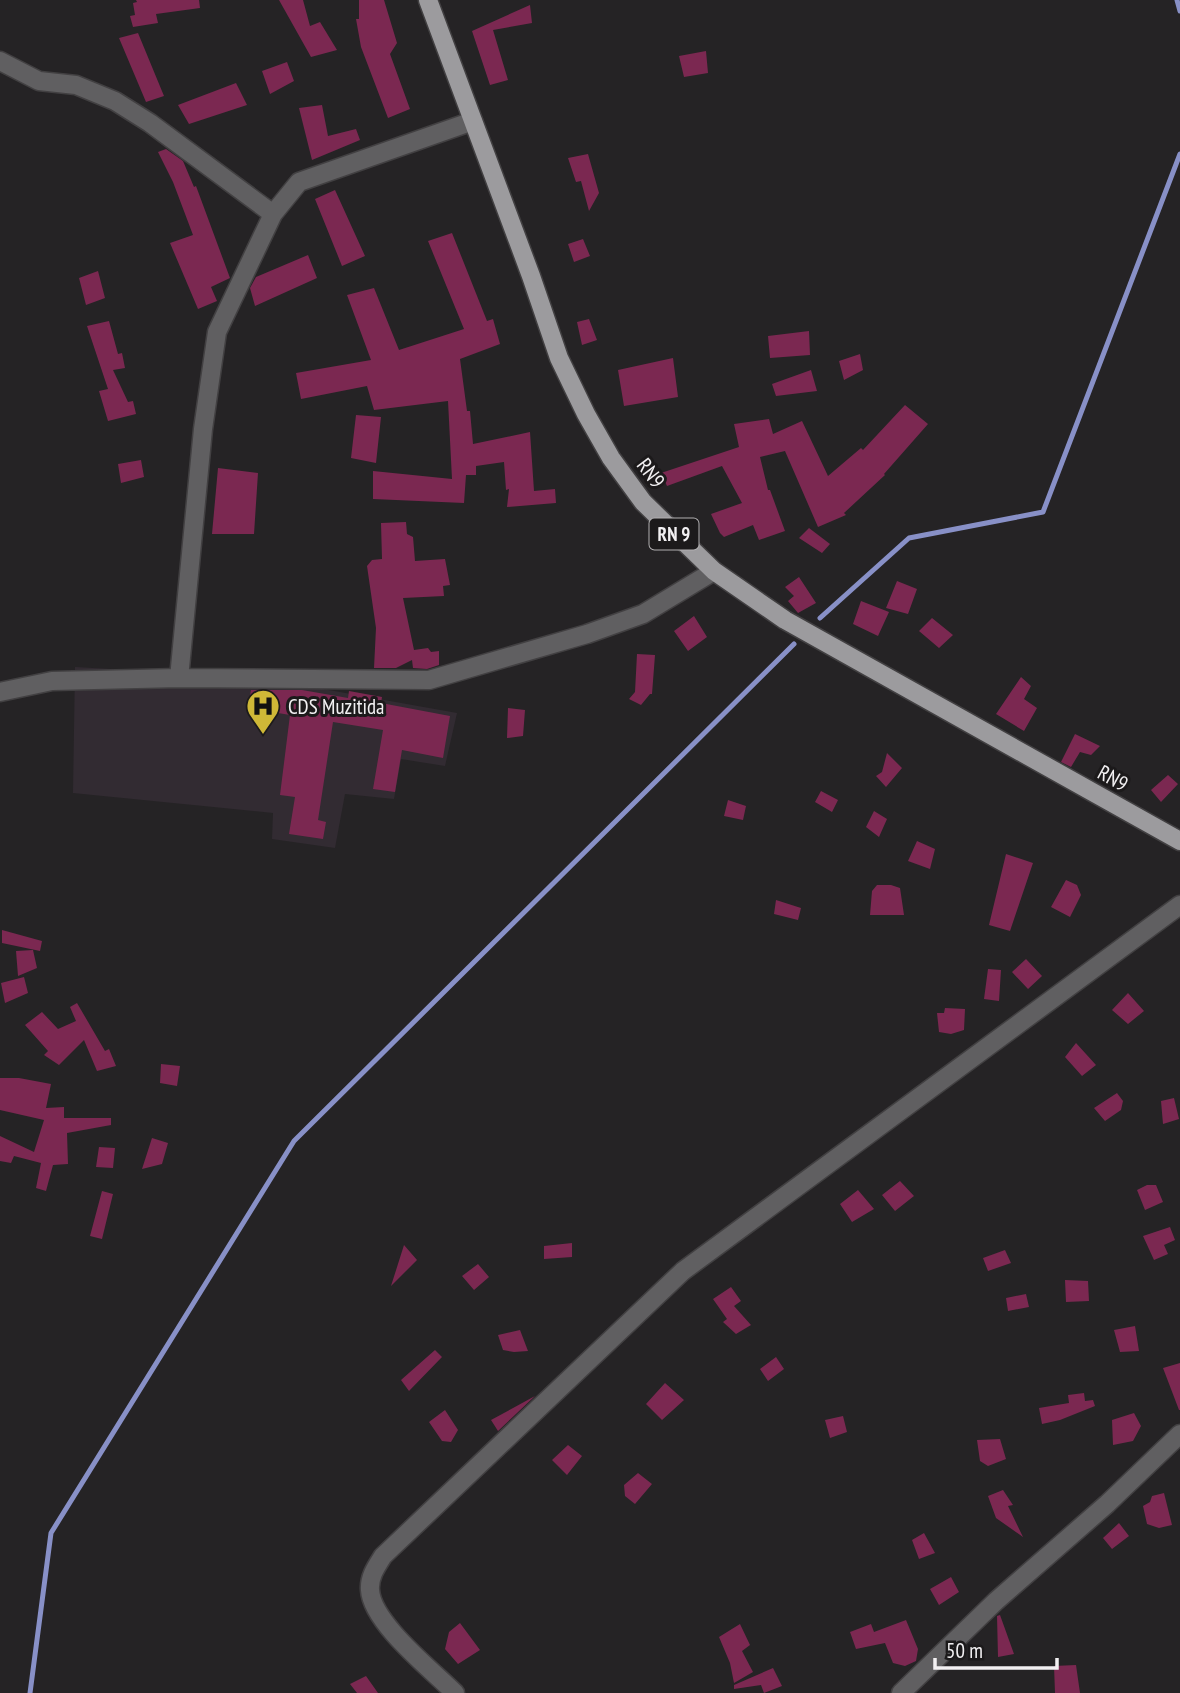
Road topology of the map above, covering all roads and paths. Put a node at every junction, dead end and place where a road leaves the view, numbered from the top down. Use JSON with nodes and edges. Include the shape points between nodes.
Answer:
{"nodes":[{"id":1,"x":428,"y":0,"type":"edge"},
{"id":2,"x":0,"y":61,"type":"edge"},
{"id":3,"x":473,"y":121,"type":"junction"},
{"id":4,"x":273,"y":214,"type":"junction"},
{"id":5,"x":714,"y":571,"type":"junction"},
{"id":6,"x":179,"y":678,"type":"junction"},
{"id":7,"x":0,"y":692,"type":"edge"},
{"id":8,"x":1180,"y":841,"type":"edge"},
{"id":9,"x":1180,"y":905,"type":"edge"},
{"id":10,"x":1180,"y":1434,"type":"edge"},
{"id":11,"x":455,"y":1693,"type":"edge"},
{"id":12,"x":901,"y":1693,"type":"edge"}],
"edges":[{"from":1,"to":3,"type":"main road","name":"RN9","number":"RN 9"},
{"from":2,"to":4,"type":"street","via":[[39,81],[76,85],[115,101]]},
{"from":3,"to":4,"type":"street","via":[[299,182]]},
{"from":3,"to":5,"type":"main road","name":"RN9","number":"RN 9","via":[[559,358],[586,414],[643,502]]},
{"from":4,"to":6,"type":"street","via":[[218,332],[203,429]]},
{"from":5,"to":6,"type":"street","via":[[643,614],[429,680]]},
{"from":5,"to":8,"type":"main road","name":"RN9","number":"RN 9","via":[[785,620]]},
{"from":6,"to":7,"type":"street","via":[[52,681]]},
{"from":9,"to":11,"type":"street","via":[[683,1271],[383,1556],[370,1581],[380,1618]]},
{"from":10,"to":12,"type":"street"}]}
